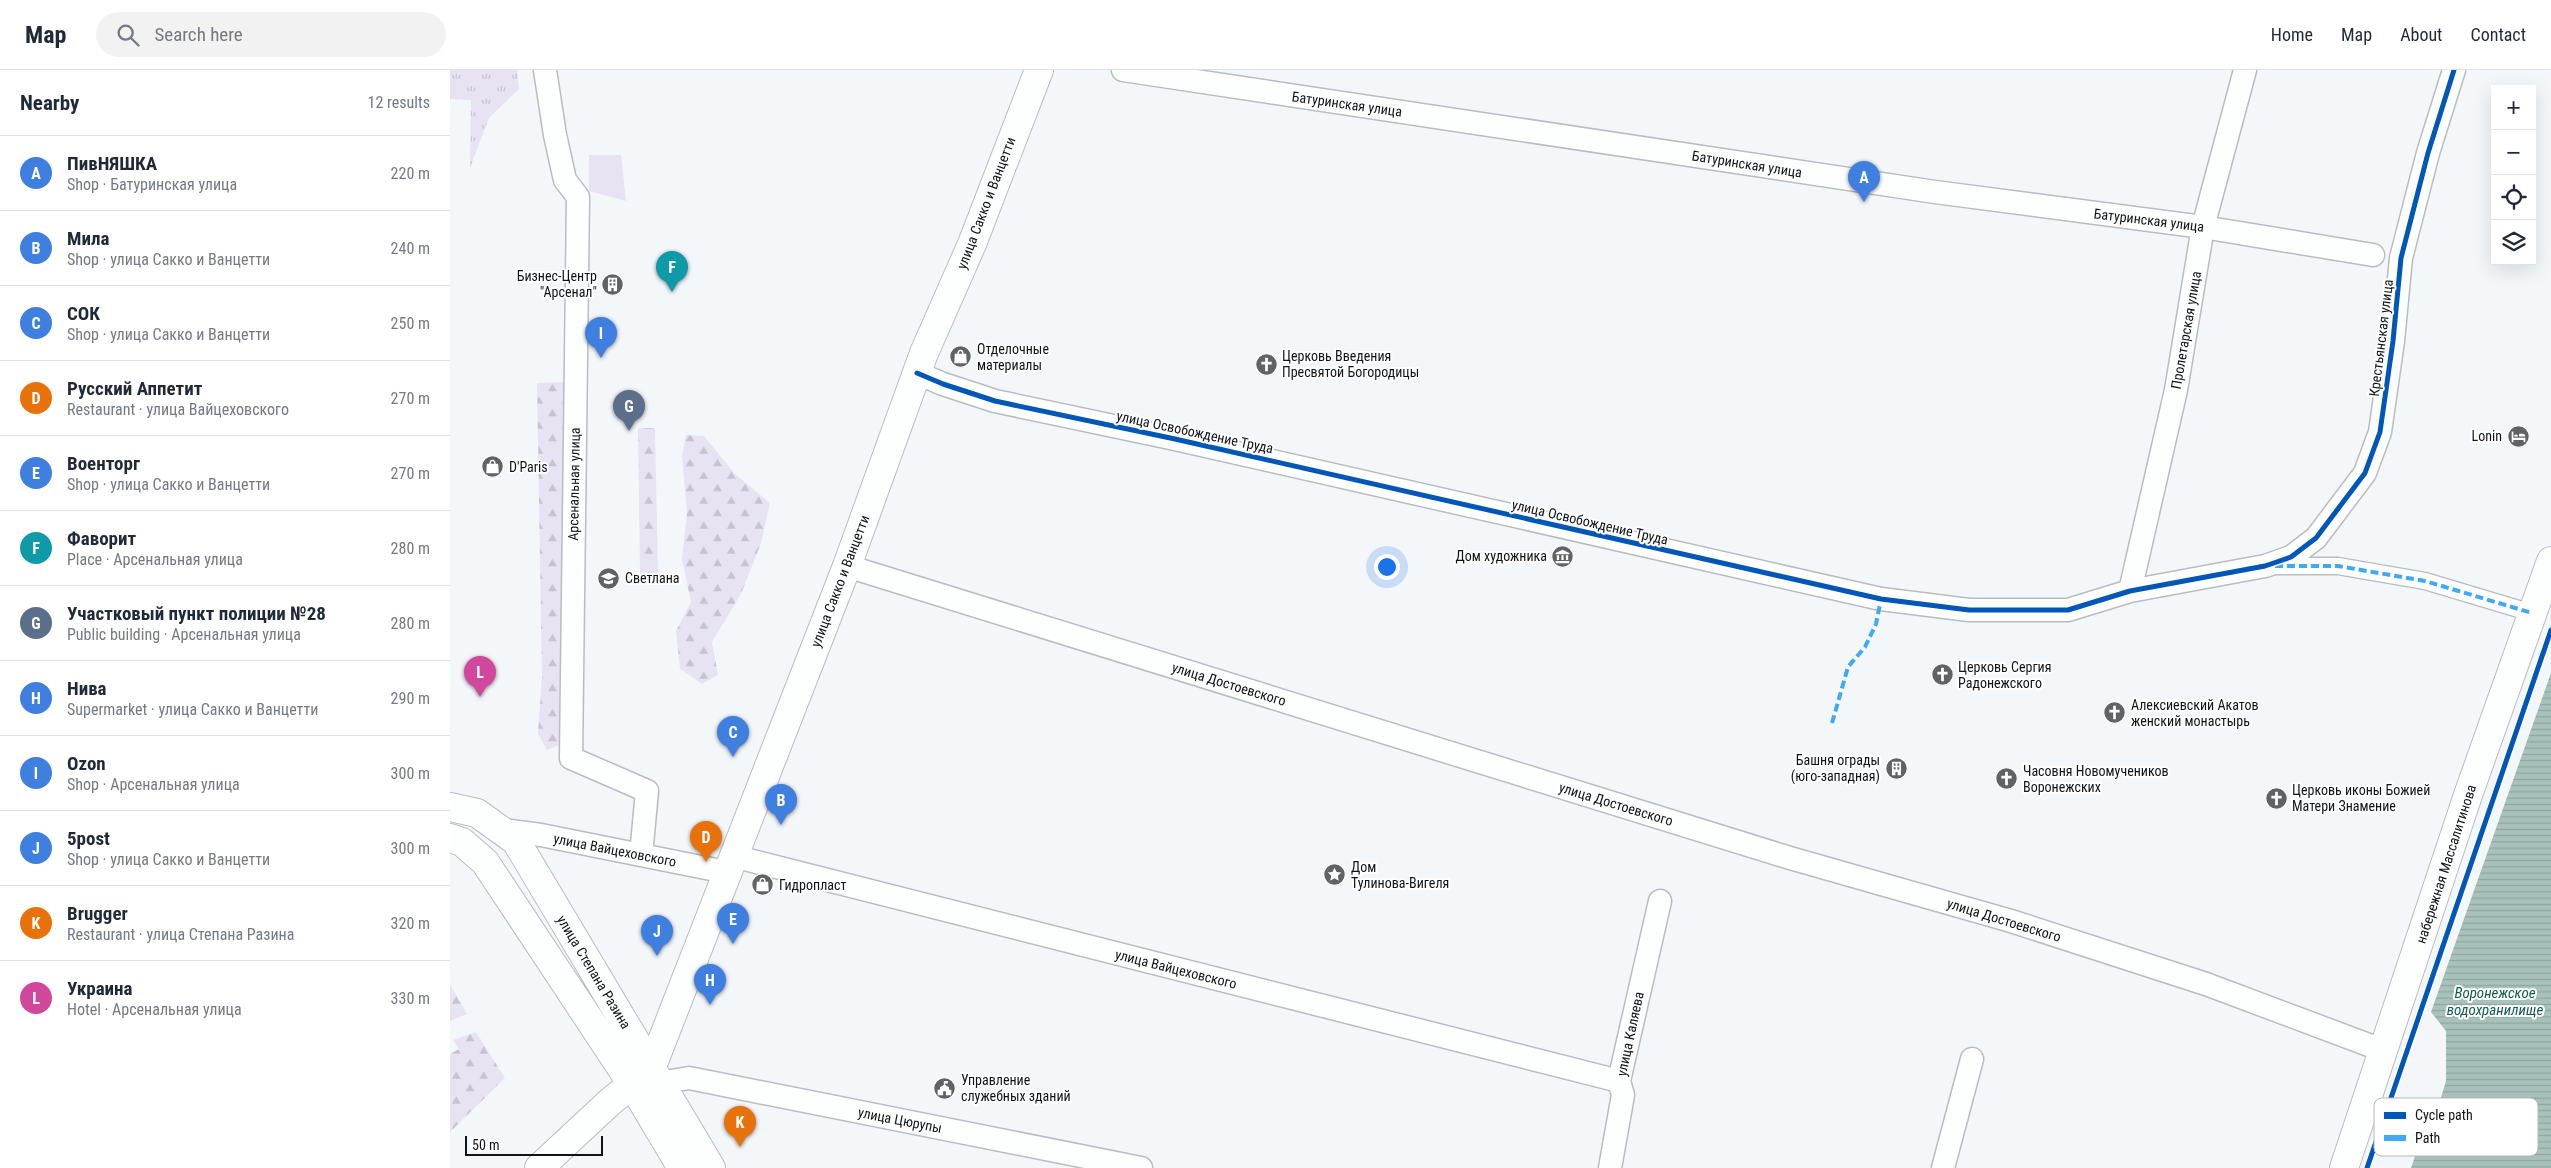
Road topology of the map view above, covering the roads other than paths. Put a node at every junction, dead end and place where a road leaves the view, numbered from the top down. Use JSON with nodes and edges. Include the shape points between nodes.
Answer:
{"nodes":[{"id":1,"x":545,"y":70,"type":"edge"},
{"id":2,"x":1038,"y":70,"type":"edge"},
{"id":3,"x":1122,"y":70,"type":"edge"},
{"id":4,"x":2245,"y":70,"type":"edge"},
{"id":5,"x":2454,"y":70,"type":"edge"},
{"id":6,"x":2203,"y":227,"type":"junction"},
{"id":7,"x":2373,"y":255,"type":"dead end"},
{"id":8,"x":917,"y":373,"type":"junction"},
{"id":9,"x":2551,"y":561,"type":"edge"},
{"id":10,"x":847,"y":566,"type":"junction"},
{"id":11,"x":2265,"y":566,"type":"junction"},
{"id":12,"x":2130,"y":591,"type":"junction"},
{"id":13,"x":2532,"y":613,"type":"junction"},
{"id":14,"x":450,"y":807,"type":"edge"},
{"id":15,"x":503,"y":830,"type":"junction"},
{"id":16,"x":450,"y":838,"type":"edge"},
{"id":17,"x":641,"y":855,"type":"junction"},
{"id":18,"x":730,"y":864,"type":"junction"},
{"id":19,"x":1660,"y":901,"type":"dead end"},
{"id":20,"x":2382,"y":1050,"type":"junction"},
{"id":21,"x":1972,"y":1059,"type":"dead end"},
{"id":22,"x":647,"y":1079,"type":"junction"},
{"id":23,"x":1619,"y":1081,"type":"junction"},
{"id":24,"x":539,"y":1168,"type":"edge"},
{"id":25,"x":682,"y":1168,"type":"edge"},
{"id":26,"x":711,"y":1168,"type":"edge"},
{"id":27,"x":1141,"y":1168,"type":"edge"},
{"id":28,"x":1610,"y":1168,"type":"edge"},
{"id":29,"x":1943,"y":1168,"type":"edge"},
{"id":30,"x":2344,"y":1168,"type":"edge"}],
"edges":[{"from":1,"to":17,"type":"street","name":"Арсенальная улица","via":[[554,135],[565,180],[578,197],[571,758],[647,791]]},
{"from":2,"to":8,"type":"main road","name":"улица Сакко и Ванцетти","via":[[972,244]]},
{"from":3,"to":6,"type":"street","name":"Батуринская улица","via":[[1935,192]]},
{"from":4,"to":6,"type":"street","name":"Пролетарская улица"},
{"from":5,"to":11,"type":"street","name":"Крестьянская улица","via":[[2428,153],[2401,258],[2380,432],[2366,474],[2316,538],[2291,557]]},
{"from":6,"to":7,"type":"street","name":"Батуринская улица"},
{"from":6,"to":12,"type":"street","name":"Пролетарская улица","via":[[2176,390]]},
{"from":8,"to":10,"type":"main road","name":"улица Сакко и Ванцетти"},
{"from":8,"to":12,"type":"street","name":"улица Освобождение Труда","via":[[995,401],[1881,599],[1969,610],[2068,610]]},
{"from":9,"to":13,"type":"main road","name":"набережная Массалитинова"},
{"from":10,"to":18,"type":"main road","name":"улица Сакко и Ванцетти"},
{"from":10,"to":20,"type":"street","name":"улица Достоевского","via":[[1790,858],[2011,921],[2206,984]]},
{"from":11,"to":12,"type":"street","name":"улица Освобождение Труда"},
{"from":11,"to":13,"type":"street","name":"улица Освобождение Труда","via":[[2338,566],[2425,581]]},
{"from":13,"to":20,"type":"main road","name":"набережная Массалитинова"},
{"from":14,"to":15,"type":"main road","name":"улица Степана Разина","via":[[478,813]]},
{"from":15,"to":17,"type":"street","name":"улица Вайцеховского"},
{"from":15,"to":22,"type":"main road","name":"улица Степана Разина","via":[[516,841]]},
{"from":16,"to":22,"type":"main road","name":"улица Степана Разина","via":[[462,842],[486,862]]},
{"from":17,"to":18,"type":"street","name":"улица Вайцеховского"},
{"from":18,"to":22,"type":"main road","name":"улица Сакко и Ванцетти"},
{"from":18,"to":23,"type":"street","name":"улица Вайцеховского"},
{"from":19,"to":23,"type":"street","name":"улица Каляева"},
{"from":20,"to":30,"type":"main road","name":"набережная Массалитинова"},
{"from":21,"to":29,"type":"street"},
{"from":22,"to":24,"type":"main road"},
{"from":22,"to":25,"type":"main road","name":"улица Степана Разина"},
{"from":22,"to":26,"type":"main road","name":"улица Степана Разина"},
{"from":22,"to":27,"type":"street","name":"улица Цюрупы","via":[[689,1078]]},
{"from":23,"to":28,"type":"street","name":"улица Каляева","via":[[1623,1095]]}]}
